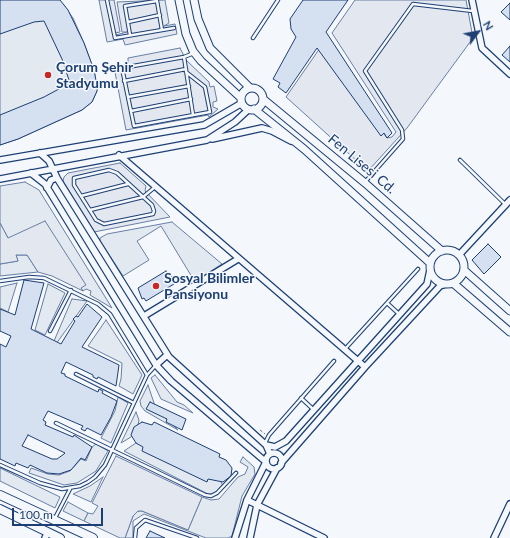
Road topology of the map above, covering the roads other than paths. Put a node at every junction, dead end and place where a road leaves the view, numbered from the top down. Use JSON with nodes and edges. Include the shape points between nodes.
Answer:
{"nodes":[{"id":1,"x":107,"y":0,"type":"edge"},
{"id":2,"x":179,"y":0,"type":"edge"},
{"id":3,"x":194,"y":0,"type":"edge"},
{"id":4,"x":278,"y":0,"type":"edge"},
{"id":5,"x":472,"y":0,"type":"edge"},
{"id":6,"x":474,"y":11,"type":"junction"},
{"id":7,"x":160,"y":15,"type":"junction"},
{"id":8,"x":128,"y":22,"type":"junction"},
{"id":9,"x":174,"y":28,"type":"dead end"},
{"id":10,"x":162,"y":30,"type":"junction"},
{"id":11,"x":130,"y":35,"type":"junction"},
{"id":12,"x":253,"y":38,"type":"dead end"},
{"id":13,"x":195,"y":53,"type":"junction"},
{"id":14,"x":184,"y":57,"type":"junction"},
{"id":15,"x":186,"y":70,"type":"junction"},
{"id":16,"x":510,"y":74,"type":"edge"},
{"id":17,"x":124,"y":81,"type":"junction"},
{"id":18,"x":189,"y":86,"type":"junction"},
{"id":19,"x":250,"y":88,"type":"junction"},
{"id":20,"x":128,"y":97,"type":"junction"},
{"id":21,"x":191,"y":99,"type":"junction"},
{"id":22,"x":263,"y":99,"type":"junction"},
{"id":23,"x":241,"y":100,"type":"junction"},
{"id":24,"x":251,"y":109,"type":"junction"},
{"id":25,"x":130,"y":111,"type":"junction"},
{"id":26,"x":193,"y":115,"type":"junction"},
{"id":27,"x":207,"y":140,"type":"junction"},
{"id":28,"x":304,"y":149,"type":"junction"},
{"id":29,"x":40,"y":153,"type":"junction"},
{"id":30,"x":119,"y":155,"type":"junction"},
{"id":31,"x":0,"y":160,"type":"edge"},
{"id":32,"x":460,"y":160,"type":"dead end"},
{"id":33,"x":53,"y":168,"type":"junction"},
{"id":34,"x":31,"y":173,"type":"junction"},
{"id":35,"x":57,"y":178,"type":"junction"},
{"id":36,"x":0,"y":179,"type":"edge"},
{"id":37,"x":365,"y":183,"type":"junction"},
{"id":38,"x":129,"y":184,"type":"junction"},
{"id":39,"x":156,"y":187,"type":"junction"},
{"id":40,"x":47,"y":188,"type":"junction"},
{"id":41,"x":81,"y":196,"type":"junction"},
{"id":42,"x":143,"y":197,"type":"junction"},
{"id":43,"x":508,"y":202,"type":"edge"},
{"id":44,"x":90,"y":210,"type":"junction"},
{"id":45,"x":442,"y":251,"type":"junction"},
{"id":46,"x":459,"y":255,"type":"junction"},
{"id":47,"x":238,"y":259,"type":"junction"},
{"id":48,"x":430,"y":266,"type":"junction"},
{"id":49,"x":418,"y":269,"type":"dead end"},
{"id":50,"x":464,"y":270,"type":"junction"},
{"id":51,"x":0,"y":281,"type":"edge"},
{"id":52,"x":450,"y":284,"type":"junction"},
{"id":53,"x":70,"y":290,"type":"junction"},
{"id":54,"x":386,"y":303,"type":"junction"},
{"id":55,"x":510,"y":311,"type":"edge"},
{"id":56,"x":400,"y":314,"type":"junction"},
{"id":57,"x":144,"y":316,"type":"junction"},
{"id":58,"x":50,"y":331,"type":"dead end"},
{"id":59,"x":510,"y":332,"type":"edge"},
{"id":60,"x":344,"y":349,"type":"junction"},
{"id":61,"x":167,"y":355,"type":"junction"},
{"id":62,"x":334,"y":361,"type":"dead end"},
{"id":63,"x":358,"y":361,"type":"junction"},
{"id":64,"x":156,"y":365,"type":"junction"},
{"id":65,"x":365,"y":367,"type":"junction"},
{"id":66,"x":76,"y":374,"type":"dead end"},
{"id":67,"x":147,"y":375,"type":"junction"},
{"id":68,"x":301,"y":398,"type":"junction"},
{"id":69,"x":134,"y":403,"type":"junction"},
{"id":70,"x":314,"y":410,"type":"junction"},
{"id":71,"x":56,"y":423,"type":"dead end"},
{"id":72,"x":265,"y":444,"type":"junction"},
{"id":73,"x":279,"y":446,"type":"junction"},
{"id":74,"x":113,"y":451,"type":"junction"},
{"id":75,"x":272,"y":453,"type":"junction"},
{"id":76,"x":266,"y":462,"type":"junction"},
{"id":77,"x":0,"y":465,"type":"edge"},
{"id":78,"x":279,"y":466,"type":"junction"},
{"id":79,"x":236,"y":473,"type":"dead end"},
{"id":80,"x":70,"y":489,"type":"junction"},
{"id":81,"x":0,"y":495,"type":"edge"},
{"id":82,"x":247,"y":500,"type":"junction"},
{"id":83,"x":510,"y":504,"type":"edge"},
{"id":84,"x":257,"y":505,"type":"junction"},
{"id":85,"x":0,"y":509,"type":"edge"},
{"id":86,"x":54,"y":521,"type":"junction"},
{"id":87,"x":46,"y":535,"type":"edge"},
{"id":88,"x":60,"y":538,"type":"edge"},
{"id":89,"x":93,"y":538,"type":"edge"},
{"id":90,"x":135,"y":538,"type":"edge"},
{"id":91,"x":197,"y":538,"type":"edge"},
{"id":92,"x":235,"y":538,"type":"edge"},
{"id":93,"x":250,"y":538,"type":"edge"},
{"id":94,"x":324,"y":538,"type":"edge"},
{"id":95,"x":494,"y":538,"type":"edge"}],
"edges":[{"from":1,"to":11,"type":"lane","via":[[115,38]]},
{"from":2,"to":13,"type":"street","via":[[186,34]]},
{"from":3,"to":19,"type":"street","via":[[198,20],[210,48]]},
{"from":4,"to":12,"type":"lane"},
{"from":5,"to":6,"type":"street"},
{"from":6,"to":16,"type":"street","via":[[482,48]]},
{"from":6,"to":37,"type":"lane","via":[[413,4],[365,71],[402,130],[403,139]]},
{"from":7,"to":8,"type":"lane"},
{"from":7,"to":8,"type":"lane","via":[[157,1],[125,6]]},
{"from":7,"to":10,"type":"lane"},
{"from":8,"to":11,"type":"lane"},
{"from":9,"to":10,"type":"lane"},
{"from":10,"to":11,"type":"lane"},
{"from":13,"to":14,"type":"lane"},
{"from":13,"to":23,"type":"street"},
{"from":14,"to":15,"type":"lane"},
{"from":14,"to":17,"type":"lane","via":[[122,68]]},
{"from":15,"to":17,"type":"lane"},
{"from":15,"to":18,"type":"lane"},
{"from":15,"to":26,"type":"lane","via":[[205,87],[210,112]]},
{"from":17,"to":20,"type":"lane"},
{"from":18,"to":20,"type":"lane"},
{"from":18,"to":21,"type":"lane"},
{"from":19,"to":22,"type":"street","via":[[259,90]]},
{"from":19,"to":23,"type":"street","via":[[244,91]]},
{"from":20,"to":25,"type":"lane"},
{"from":21,"to":25,"type":"lane"},
{"from":21,"to":26,"type":"lane"},
{"from":22,"to":24,"type":"street","via":[[260,106]]},
{"from":22,"to":37,"type":"street","name":"Fen Lisesi Cd."},
{"from":23,"to":24,"type":"street"},
{"from":23,"to":29,"type":"street","via":[[204,125]]},
{"from":24,"to":27,"type":"street"},
{"from":24,"to":28,"type":"street","name":"Fen Lisesi Cd."},
{"from":25,"to":26,"type":"lane","via":[[134,126]]},
{"from":27,"to":28,"type":"street","via":[[262,128]]},
{"from":27,"to":30,"type":"street"},
{"from":28,"to":48,"type":"street","name":"Fen Lisesi Cd."},
{"from":29,"to":31,"type":"street"},
{"from":29,"to":33,"type":"street"},
{"from":30,"to":33,"type":"street"},
{"from":30,"to":39,"type":"street"},
{"from":32,"to":43,"type":"lane"},
{"from":33,"to":34,"type":"street"},
{"from":33,"to":35,"type":"street"},
{"from":34,"to":36,"type":"street"},
{"from":34,"to":40,"type":"street"},
{"from":35,"to":40,"type":"street","via":[[51,180]]},
{"from":35,"to":57,"type":"street"},
{"from":37,"to":45,"type":"street","name":"Fen Lisesi Cd."},
{"from":38,"to":41,"type":"lane"},
{"from":38,"to":41,"type":"lane","via":[[117,173],[109,170],[74,178],[74,185]]},
{"from":38,"to":42,"type":"lane"},
{"from":39,"to":42,"type":"lane"},
{"from":39,"to":47,"type":"street"},
{"from":40,"to":64,"type":"street"},
{"from":41,"to":44,"type":"lane"},
{"from":42,"to":44,"type":"lane"},
{"from":42,"to":44,"type":"lane","via":[[154,208],[153,214],[104,224],[96,220]]},
{"from":43,"to":46,"type":"street"},
{"from":45,"to":46,"type":"street","via":[[449,250]]},
{"from":45,"to":48,"type":"street","via":[[434,255]]},
{"from":46,"to":50,"type":"street","via":[[464,263]]},
{"from":47,"to":57,"type":"street"},
{"from":47,"to":60,"type":"street"},
{"from":48,"to":52,"type":"street","via":[[433,277],[439,282]]},
{"from":48,"to":56,"type":"street","via":[[427,284]]},
{"from":49,"to":54,"type":"lane"},
{"from":50,"to":52,"type":"street","via":[[460,278]]},
{"from":50,"to":55,"type":"street"},
{"from":51,"to":53,"type":"lane","via":[[38,277]]},
{"from":52,"to":59,"type":"street"},
{"from":52,"to":65,"type":"street","via":[[440,286]]},
{"from":53,"to":58,"type":"lane"},
{"from":53,"to":67,"type":"lane","via":[[98,304],[110,314]]},
{"from":54,"to":56,"type":"lane"},
{"from":54,"to":60,"type":"lane"},
{"from":56,"to":63,"type":"street"},
{"from":57,"to":61,"type":"street"},
{"from":60,"to":63,"type":"street"},
{"from":61,"to":64,"type":"street"},
{"from":61,"to":72,"type":"street"},
{"from":62,"to":68,"type":"lane"},
{"from":63,"to":65,"type":"street"},
{"from":63,"to":70,"type":"street"},
{"from":64,"to":67,"type":"lane"},
{"from":64,"to":76,"type":"street","via":[[206,412]]},
{"from":65,"to":78,"type":"street"},
{"from":66,"to":69,"type":"lane"},
{"from":67,"to":69,"type":"lane"},
{"from":68,"to":70,"type":"lane"},
{"from":68,"to":72,"type":"lane","via":[[269,435]]},
{"from":69,"to":74,"type":"lane"},
{"from":70,"to":73,"type":"street","via":[[286,442]]},
{"from":71,"to":74,"type":"lane"},
{"from":72,"to":73,"type":"street"},
{"from":72,"to":75,"type":"street"},
{"from":73,"to":75,"type":"street"},
{"from":74,"to":79,"type":"lane","via":[[208,496],[219,491]]},
{"from":74,"to":80,"type":"lane","via":[[95,477]]},
{"from":75,"to":76,"type":"street"},
{"from":75,"to":78,"type":"street","via":[[280,456]]},
{"from":76,"to":78,"type":"street","via":[[271,468]]},
{"from":76,"to":82,"type":"street"},
{"from":77,"to":80,"type":"lane","via":[[40,484]]},
{"from":78,"to":84,"type":"street"},
{"from":80,"to":86,"type":"lane"},
{"from":81,"to":86,"type":"main road"},
{"from":82,"to":84,"type":"street"},
{"from":82,"to":92,"type":"street"},
{"from":83,"to":95,"type":"street"},
{"from":84,"to":93,"type":"street"},
{"from":84,"to":94,"type":"street"},
{"from":85,"to":87,"type":"main road"},
{"from":86,"to":89,"type":"main road"},
{"from":87,"to":88,"type":"main road"},
{"from":90,"to":91,"type":"lane","via":[[136,528],[145,520]]}]}
